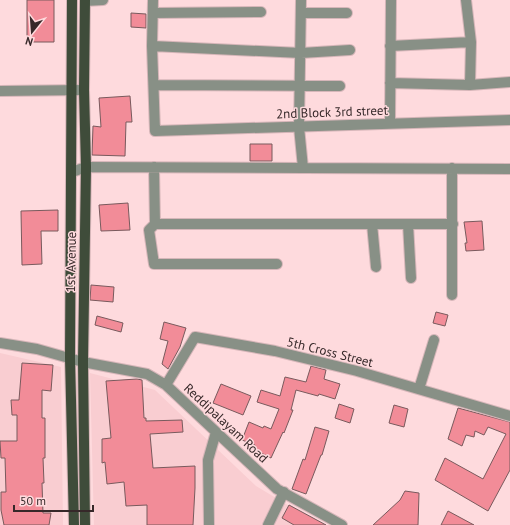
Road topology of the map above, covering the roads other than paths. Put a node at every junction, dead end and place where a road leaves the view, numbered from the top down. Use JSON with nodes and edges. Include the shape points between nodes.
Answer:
{"nodes":[{"id":1,"x":72,"y":0,"type":"edge"},
{"id":2,"x":85,"y":0,"type":"edge"},
{"id":3,"x":103,"y":0,"type":"edge"},
{"id":4,"x":153,"y":0,"type":"edge"},
{"id":5,"x":301,"y":0,"type":"edge"},
{"id":6,"x":390,"y":0,"type":"edge"},
{"id":7,"x":466,"y":0,"type":"edge"},
{"id":8,"x":261,"y":12,"type":"dead end"},
{"id":9,"x":153,"y":13,"type":"junction"},
{"id":10,"x":347,"y":13,"type":"dead end"},
{"id":11,"x":301,"y":14,"type":"junction"},
{"id":12,"x":471,"y":42,"type":"junction"},
{"id":13,"x":152,"y":46,"type":"junction"},
{"id":14,"x":390,"y":46,"type":"junction"},
{"id":15,"x":350,"y":50,"type":"dead end"},
{"id":16,"x":301,"y":53,"type":"junction"},
{"id":17,"x":510,"y":82,"type":"edge"},
{"id":18,"x":390,"y":83,"type":"junction"},
{"id":19,"x":154,"y":85,"type":"junction"},
{"id":20,"x":470,"y":85,"type":"junction"},
{"id":21,"x":301,"y":86,"type":"junction"},
{"id":22,"x":340,"y":86,"type":"dead end"},
{"id":23,"x":72,"y":90,"type":"junction"},
{"id":24,"x":84,"y":90,"type":"junction"},
{"id":25,"x":0,"y":91,"type":"edge"},
{"id":26,"x":510,"y":120,"type":"edge"},
{"id":27,"x":390,"y":123,"type":"junction"},
{"id":28,"x":299,"y":127,"type":"junction"},
{"id":29,"x":86,"y":167,"type":"junction"},
{"id":30,"x":154,"y":167,"type":"junction"},
{"id":31,"x":303,"y":168,"type":"junction"},
{"id":32,"x":452,"y":168,"type":"junction"},
{"id":33,"x":510,"y":168,"type":"edge"},
{"id":34,"x":72,"y":172,"type":"junction"},
{"id":35,"x":155,"y":224,"type":"junction"},
{"id":36,"x":372,"y":224,"type":"junction"},
{"id":37,"x":408,"y":224,"type":"junction"},
{"id":38,"x":453,"y":224,"type":"junction"},
{"id":39,"x":277,"y":264,"type":"dead end"},
{"id":40,"x":376,"y":268,"type":"dead end"},
{"id":41,"x":411,"y":278,"type":"dead end"},
{"id":42,"x":452,"y":295,"type":"dead end"},
{"id":43,"x":434,"y":340,"type":"dead end"},
{"id":44,"x":0,"y":343,"type":"edge"},
{"id":45,"x":70,"y":358,"type":"junction"},
{"id":46,"x":83,"y":362,"type":"junction"},
{"id":47,"x":166,"y":384,"type":"junction"},
{"id":48,"x":419,"y":389,"type":"junction"},
{"id":49,"x":510,"y":416,"type":"edge"},
{"id":50,"x":216,"y":432,"type":"junction"},
{"id":51,"x":284,"y":492,"type":"junction"},
{"id":52,"x":74,"y":525,"type":"edge"},
{"id":53,"x":85,"y":525,"type":"edge"},
{"id":54,"x":209,"y":525,"type":"edge"},
{"id":55,"x":268,"y":525,"type":"edge"},
{"id":56,"x":342,"y":525,"type":"edge"}],
"edges":[{"from":1,"to":23,"type":"main road","name":"1st Avenue"},
{"from":2,"to":3,"type":"street"},
{"from":2,"to":24,"type":"main road","name":"1st Avenue"},
{"from":4,"to":9,"type":"street"},
{"from":5,"to":11,"type":"street"},
{"from":6,"to":14,"type":"street"},
{"from":7,"to":12,"type":"street"},
{"from":8,"to":9,"type":"street"},
{"from":9,"to":13,"type":"street"},
{"from":10,"to":11,"type":"street"},
{"from":11,"to":16,"type":"street"},
{"from":12,"to":14,"type":"street"},
{"from":12,"to":20,"type":"street"},
{"from":13,"to":16,"type":"street"},
{"from":13,"to":19,"type":"street"},
{"from":14,"to":18,"type":"street"},
{"from":15,"to":16,"type":"street"},
{"from":16,"to":21,"type":"street"},
{"from":17,"to":20,"type":"street"},
{"from":18,"to":20,"type":"street"},
{"from":18,"to":27,"type":"street"},
{"from":19,"to":21,"type":"street"},
{"from":19,"to":28,"type":"street","name":"2nd Block 3rd street","via":[[155,131]]},
{"from":21,"to":22,"type":"street"},
{"from":21,"to":28,"type":"street"},
{"from":23,"to":24,"type":"street"},
{"from":23,"to":25,"type":"street"},
{"from":23,"to":34,"type":"main road","name":"1st Avenue"},
{"from":24,"to":29,"type":"main road","name":"1st Avenue"},
{"from":26,"to":27,"type":"street","name":"2nd Block 3rd street"},
{"from":27,"to":28,"type":"street","name":"2nd Block 3rd street"},
{"from":28,"to":31,"type":"street"},
{"from":29,"to":30,"type":"street"},
{"from":29,"to":34,"type":"street"},
{"from":29,"to":46,"type":"main road","name":"1st Avenue"},
{"from":30,"to":31,"type":"street"},
{"from":30,"to":35,"type":"street"},
{"from":31,"to":32,"type":"street"},
{"from":32,"to":33,"type":"street"},
{"from":32,"to":38,"type":"street"},
{"from":34,"to":45,"type":"main road","name":"1st Avenue"},
{"from":35,"to":36,"type":"street"},
{"from":35,"to":39,"type":"street","via":[[149,230],[154,264]]},
{"from":36,"to":37,"type":"street"},
{"from":36,"to":40,"type":"street"},
{"from":37,"to":38,"type":"street"},
{"from":37,"to":41,"type":"street"},
{"from":38,"to":42,"type":"street"},
{"from":43,"to":48,"type":"street"},
{"from":44,"to":45,"type":"street","name":"Reddipalayam Road"},
{"from":45,"to":46,"type":"street","name":"Reddipalayam Road"},
{"from":45,"to":52,"type":"main road","name":"1st Avenue"},
{"from":46,"to":47,"type":"street","name":"Reddipalayam Road","via":[[147,374]]},
{"from":46,"to":53,"type":"main road","name":"1st Avenue"},
{"from":47,"to":48,"type":"street","name":"5th Cross Street","via":[[194,337],[275,351]]},
{"from":47,"to":50,"type":"street","name":"Reddipalayam Road"},
{"from":48,"to":49,"type":"street","name":"5th Cross Street"},
{"from":50,"to":51,"type":"street","name":"Reddipalayam Road","via":[[277,489]]},
{"from":50,"to":54,"type":"street","via":[[208,460]]},
{"from":51,"to":55,"type":"street"},
{"from":51,"to":56,"type":"street","name":"Reddipalayam Road"}]}
